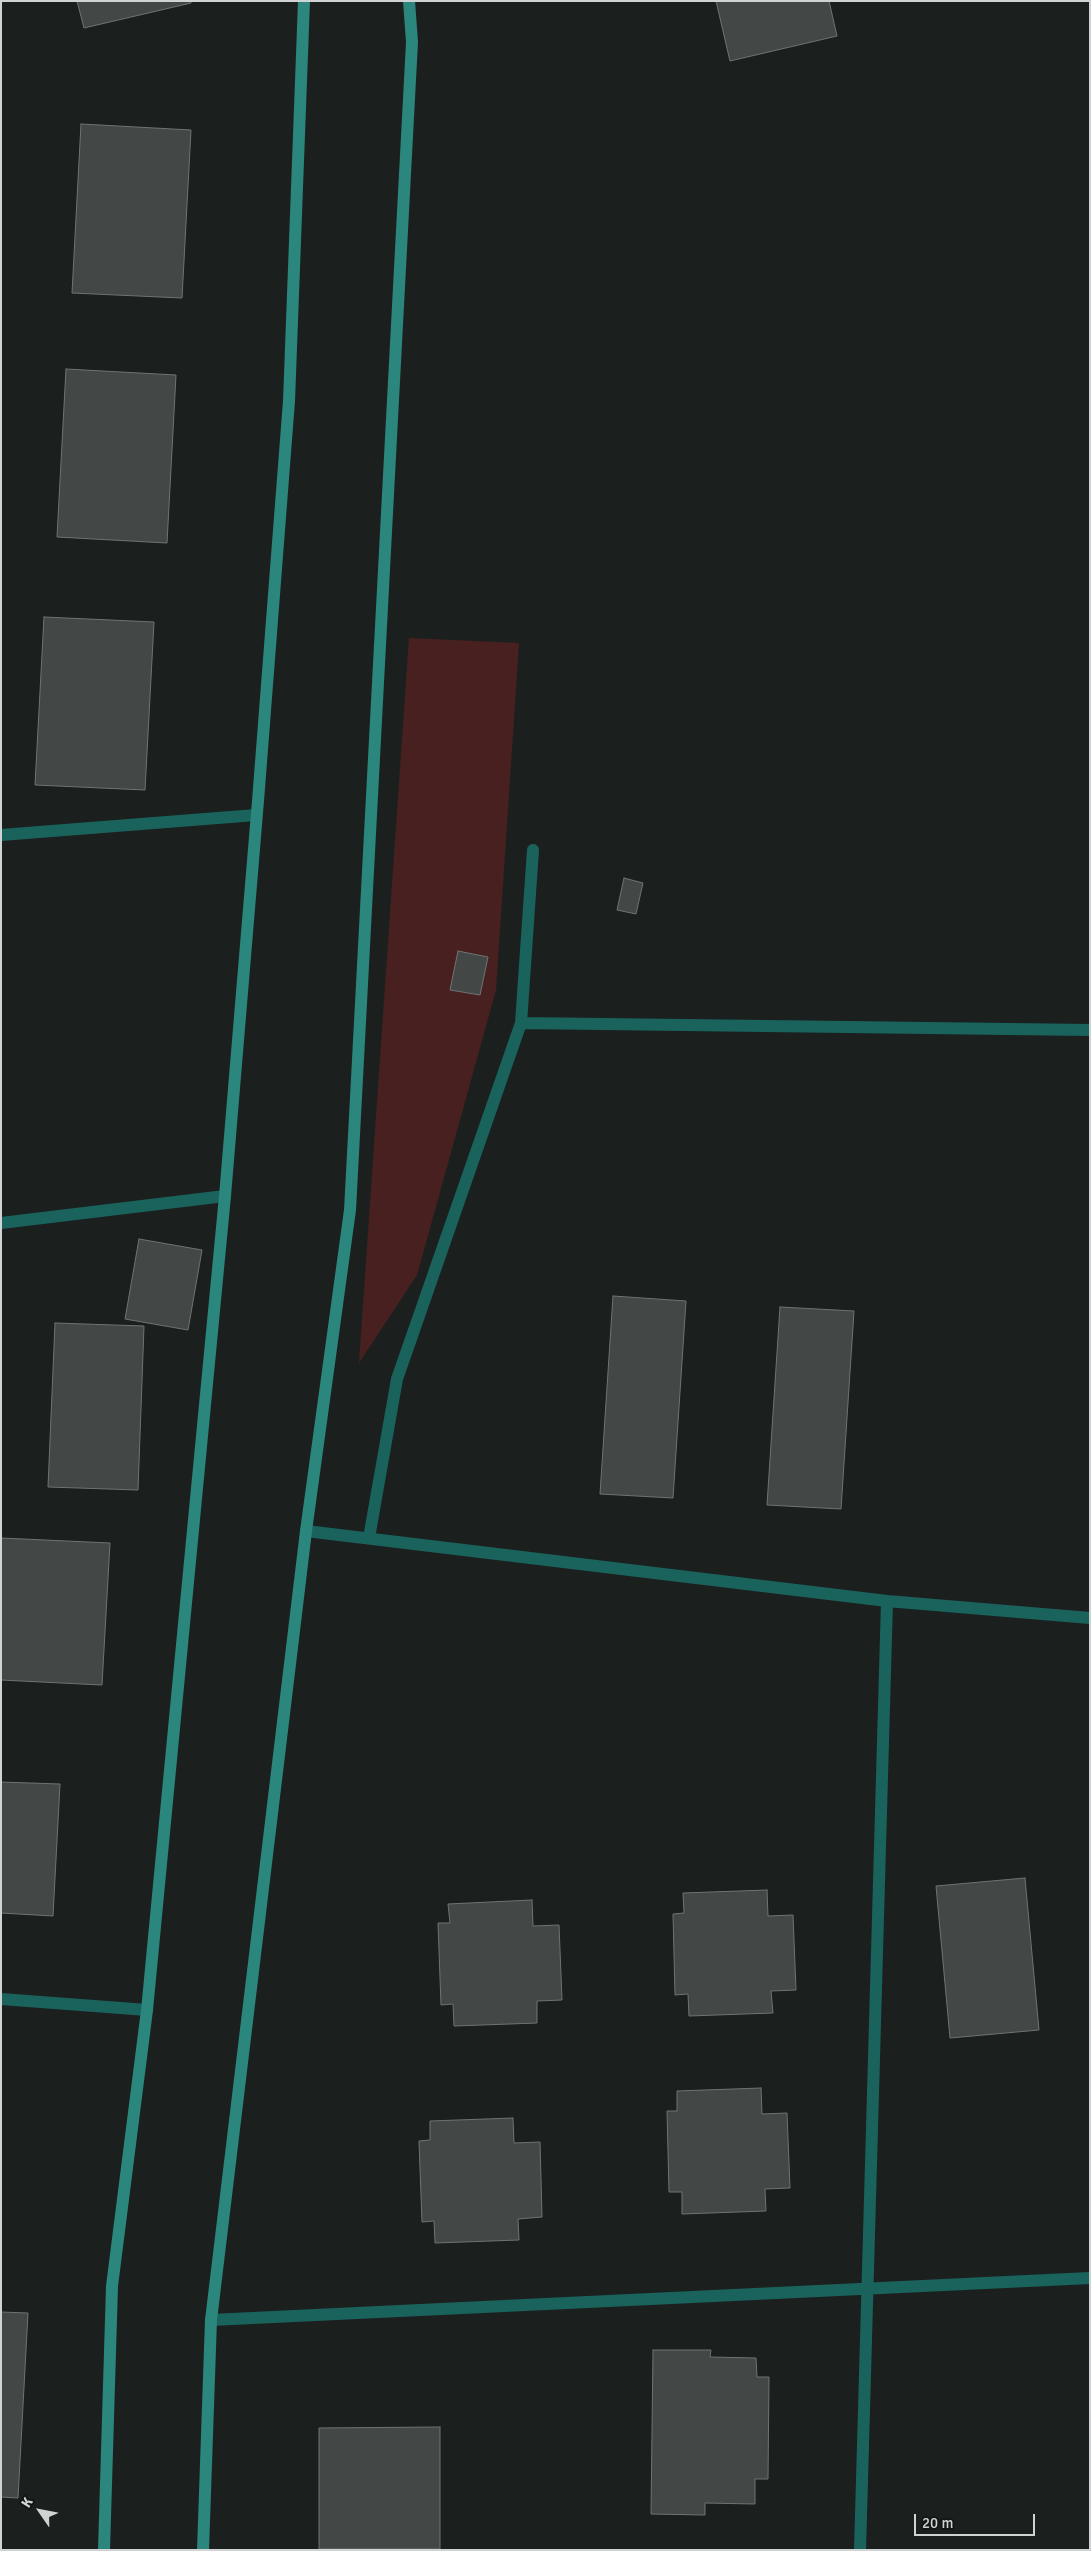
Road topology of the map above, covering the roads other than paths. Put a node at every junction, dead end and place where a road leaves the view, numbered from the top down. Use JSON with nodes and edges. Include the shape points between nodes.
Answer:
{"nodes":[{"id":1,"x":304,"y":1,"type":"edge"},
{"id":2,"x":409,"y":1,"type":"edge"},
{"id":3,"x":256,"y":815,"type":"junction"},
{"id":4,"x":1,"y":835,"type":"edge"},
{"id":5,"x":534,"y":850,"type":"dead end"},
{"id":6,"x":521,"y":1023,"type":"junction"},
{"id":7,"x":1090,"y":1030,"type":"edge"},
{"id":8,"x":225,"y":1196,"type":"junction"},
{"id":9,"x":1,"y":1223,"type":"edge"},
{"id":10,"x":306,"y":1531,"type":"junction"},
{"id":11,"x":369,"y":1538,"type":"junction"},
{"id":12,"x":887,"y":1601,"type":"junction"},
{"id":13,"x":1090,"y":1618,"type":"edge"},
{"id":14,"x":1,"y":1999,"type":"edge"},
{"id":15,"x":147,"y":2010,"type":"junction"},
{"id":16,"x":1090,"y":2278,"type":"edge"},
{"id":17,"x":868,"y":2290,"type":"junction"},
{"id":18,"x":211,"y":2320,"type":"junction"},
{"id":19,"x":104,"y":2550,"type":"edge"},
{"id":20,"x":202,"y":2550,"type":"edge"},
{"id":21,"x":860,"y":2550,"type":"edge"}],
"edges":[{"from":1,"to":3,"type":"main road","via":[[289,401]]},
{"from":2,"to":10,"type":"main road","via":[[412,42],[350,1210]]},
{"from":3,"to":4,"type":"street"},
{"from":3,"to":8,"type":"main road"},
{"from":5,"to":6,"type":"street"},
{"from":6,"to":7,"type":"street"},
{"from":6,"to":11,"type":"street","via":[[397,1379]]},
{"from":8,"to":9,"type":"street"},
{"from":8,"to":15,"type":"main road"},
{"from":10,"to":11,"type":"street"},
{"from":10,"to":18,"type":"main road"},
{"from":11,"to":12,"type":"street"},
{"from":12,"to":13,"type":"street"},
{"from":12,"to":17,"type":"street"},
{"from":14,"to":15,"type":"street"},
{"from":15,"to":19,"type":"main road","via":[[112,2286]]},
{"from":16,"to":17,"type":"street"},
{"from":17,"to":18,"type":"street"},
{"from":17,"to":21,"type":"street"},
{"from":18,"to":20,"type":"main road"}]}
